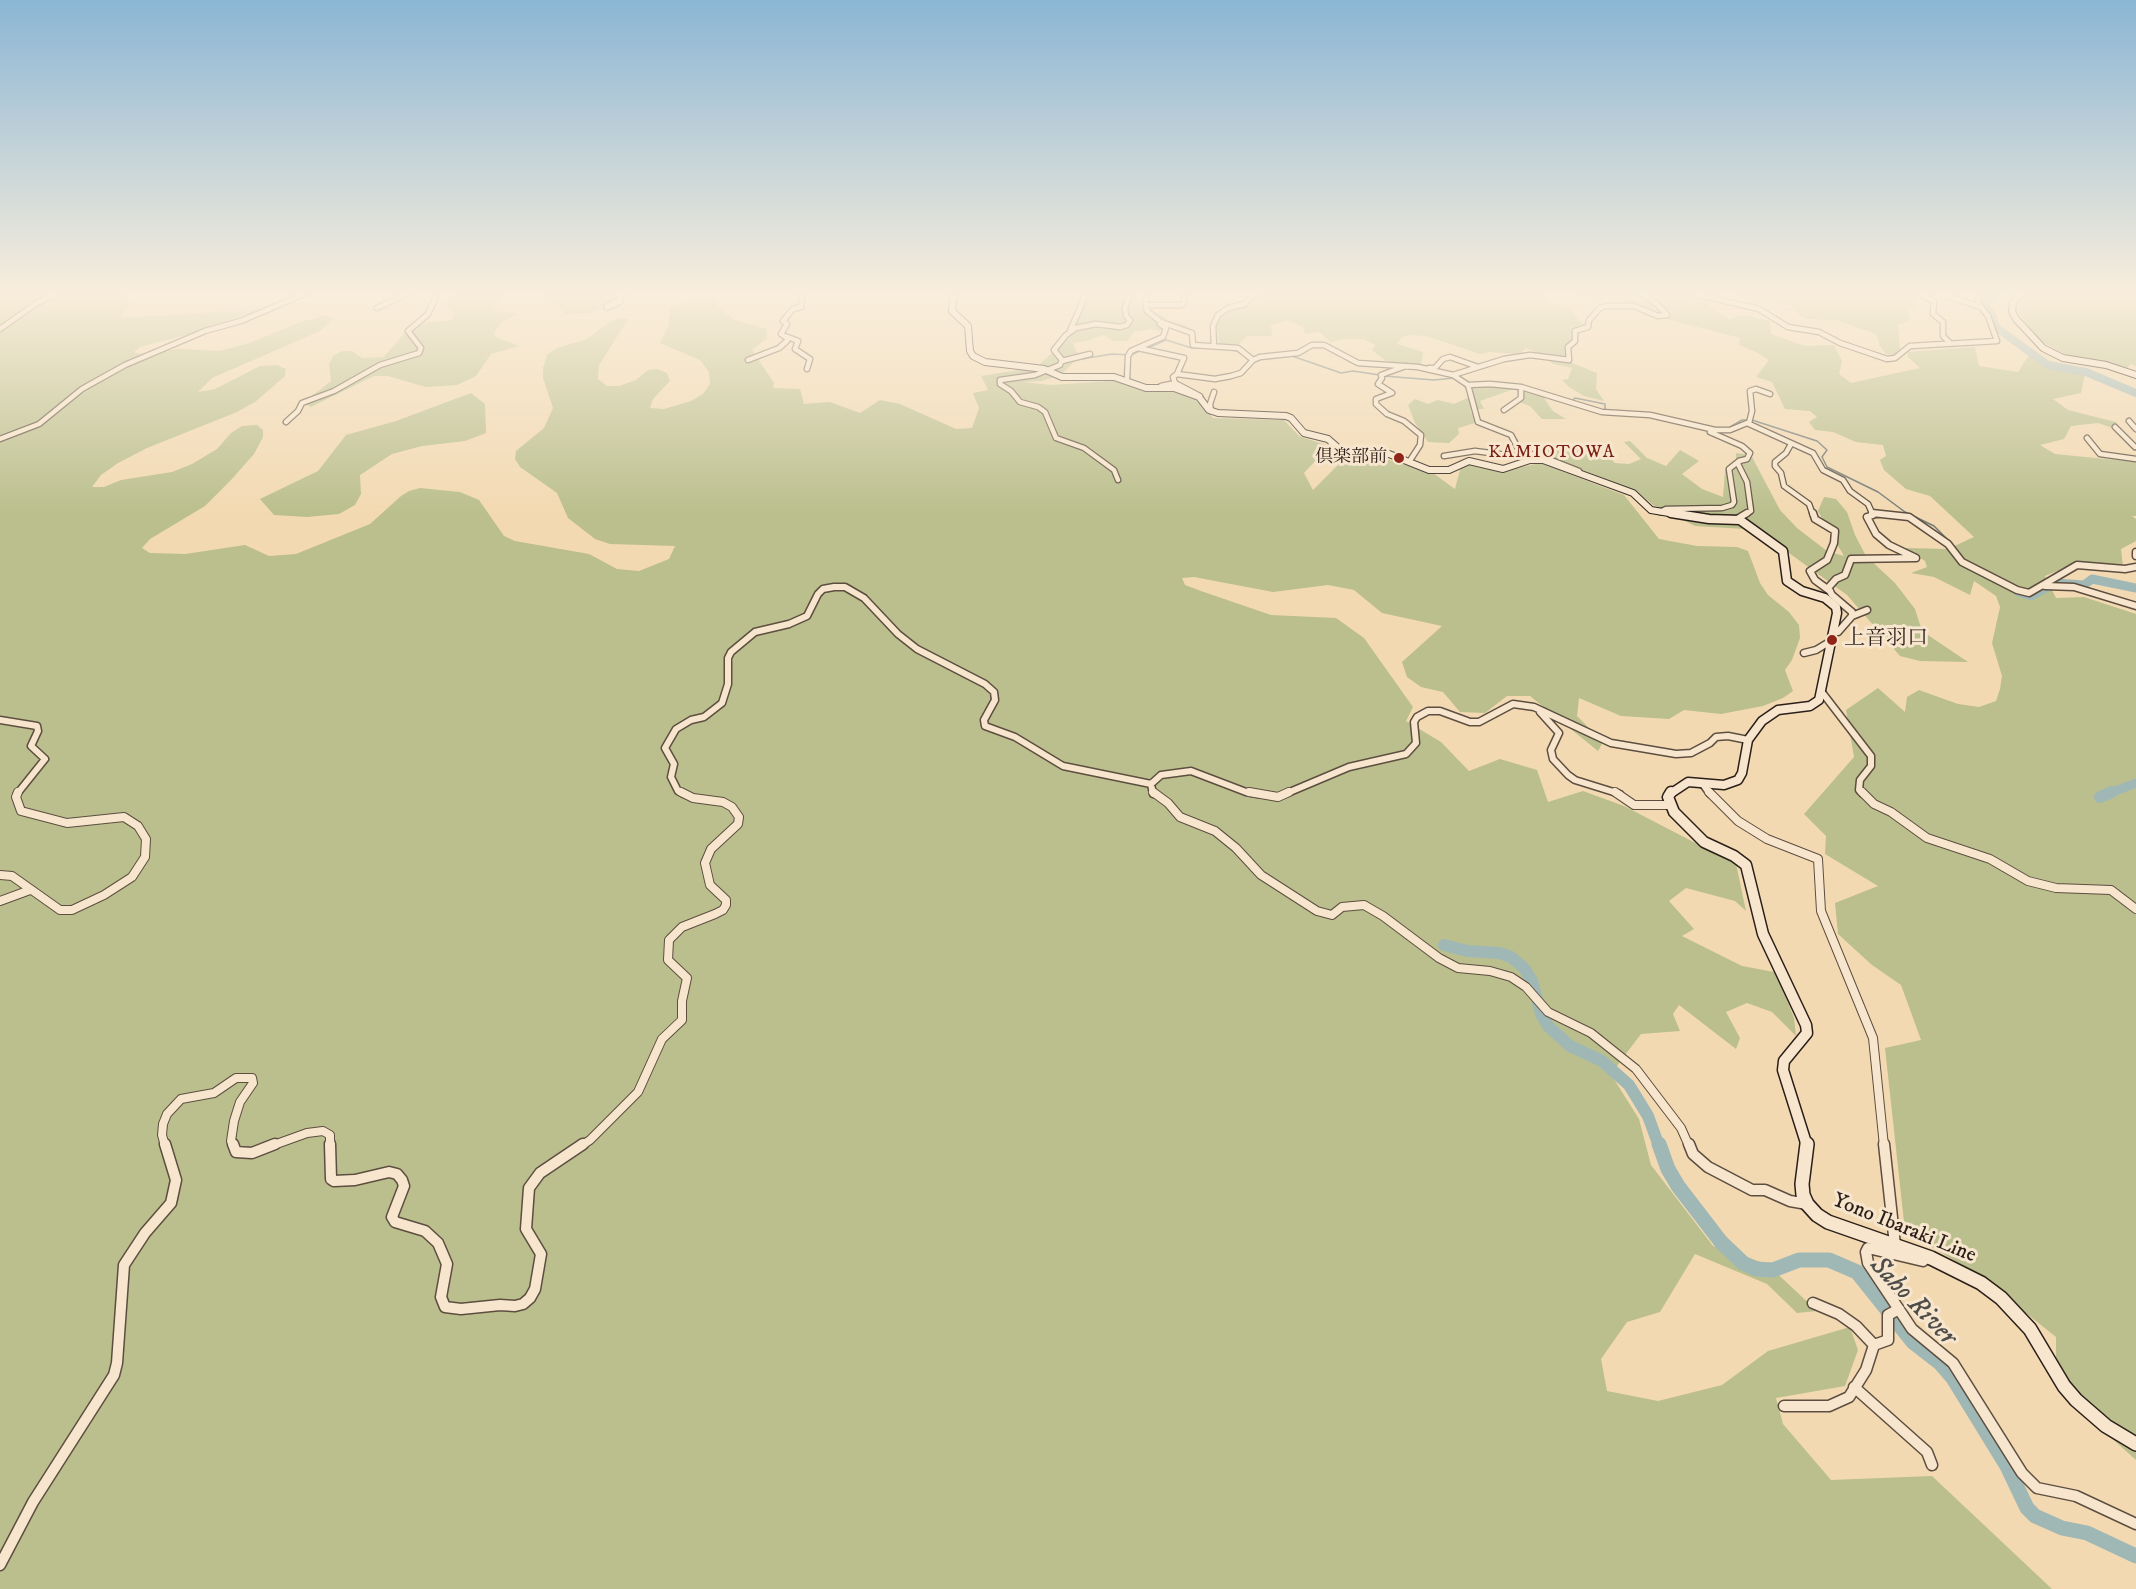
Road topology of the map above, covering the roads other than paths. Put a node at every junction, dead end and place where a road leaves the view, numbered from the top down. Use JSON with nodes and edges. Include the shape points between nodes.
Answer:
{"nodes":[{"id":1,"x":123,"y":366,"type":"edge"},
{"id":2,"x":378,"y":366,"type":"edge"},
{"id":3,"x":1018,"y":366,"type":"edge"},
{"id":4,"x":1057,"y":366,"type":"edge"},
{"id":5,"x":1128,"y":366,"type":"edge"},
{"id":6,"x":1180,"y":366,"type":"edge"},
{"id":7,"x":1247,"y":366,"type":"edge"},
{"id":8,"x":1401,"y":366,"type":"edge"},
{"id":9,"x":1437,"y":366,"type":"edge"},
{"id":10,"x":2109,"y":366,"type":"edge"},
{"id":11,"x":1405,"y":367,"type":"junction"},
{"id":12,"x":1412,"y":367,"type":"junction"},
{"id":13,"x":1479,"y":367,"type":"edge"},
{"id":14,"x":1048,"y":370,"type":"junction"},
{"id":15,"x":1177,"y":374,"type":"junction"},
{"id":16,"x":1453,"y":375,"type":"junction"},
{"id":17,"x":2136,"y":375,"type":"edge"},
{"id":18,"x":1127,"y":379,"type":"junction"},
{"id":19,"x":1175,"y":384,"type":"junction"},
{"id":20,"x":1467,"y":385,"type":"junction"},
{"id":21,"x":1143,"y":387,"type":"junction"},
{"id":22,"x":1521,"y":387,"type":"junction"},
{"id":23,"x":1214,"y":392,"type":"dead end"},
{"id":24,"x":1770,"y":394,"type":"dead end"},
{"id":25,"x":1199,"y":397,"type":"junction"},
{"id":26,"x":1504,"y":410,"type":"dead end"},
{"id":27,"x":1211,"y":411,"type":"junction"},
{"id":28,"x":2129,"y":421,"type":"dead end"},
{"id":29,"x":286,"y":422,"type":"dead end"},
{"id":30,"x":1749,"y":423,"type":"junction"},
{"id":31,"x":2115,"y":427,"type":"dead end"},
{"id":32,"x":1704,"y":429,"type":"junction"},
{"id":33,"x":2136,"y":429,"type":"edge"},
{"id":34,"x":1724,"y":430,"type":"junction"},
{"id":35,"x":2087,"y":438,"type":"dead end"},
{"id":36,"x":0,"y":440,"type":"edge"},
{"id":37,"x":1791,"y":444,"type":"junction"},
{"id":38,"x":1742,"y":446,"type":"junction"},
{"id":39,"x":2136,"y":447,"type":"edge"},
{"id":40,"x":1527,"y":454,"type":"junction"},
{"id":41,"x":1444,"y":456,"type":"dead end"},
{"id":42,"x":2136,"y":457,"type":"edge"},
{"id":43,"x":1408,"y":462,"type":"junction"},
{"id":44,"x":1738,"y":462,"type":"junction"},
{"id":45,"x":1118,"y":480,"type":"dead end"},
{"id":46,"x":1593,"y":480,"type":"junction"},
{"id":47,"x":1660,"y":512,"type":"junction"},
{"id":48,"x":1874,"y":515,"type":"junction"},
{"id":49,"x":1737,"y":519,"type":"junction"},
{"id":50,"x":2136,"y":567,"type":"edge"},
{"id":51,"x":2044,"y":586,"type":"junction"},
{"id":52,"x":1830,"y":591,"type":"junction"},
{"id":53,"x":2136,"y":606,"type":"edge"},
{"id":54,"x":1867,"y":610,"type":"dead end"},
{"id":55,"x":1852,"y":616,"type":"junction"},
{"id":56,"x":1833,"y":631,"type":"junction"},
{"id":57,"x":1831,"y":641,"type":"junction"},
{"id":58,"x":1804,"y":653,"type":"dead end"},
{"id":59,"x":1821,"y":691,"type":"junction"},
{"id":60,"x":1534,"y":707,"type":"junction"},
{"id":61,"x":0,"y":720,"type":"edge"},
{"id":62,"x":1748,"y":740,"type":"junction"},
{"id":63,"x":1702,"y":783,"type":"junction"},
{"id":64,"x":1151,"y":784,"type":"junction"},
{"id":65,"x":1669,"y":805,"type":"junction"},
{"id":66,"x":0,"y":875,"type":"edge"},
{"id":67,"x":30,"y":890,"type":"junction"},
{"id":68,"x":0,"y":901,"type":"edge"},
{"id":69,"x":2136,"y":909,"type":"edge"},
{"id":70,"x":1807,"y":1204,"type":"junction"},
{"id":71,"x":1895,"y":1245,"type":"junction"},
{"id":72,"x":1931,"y":1258,"type":"junction"},
{"id":73,"x":1813,"y":1303,"type":"dead end"},
{"id":74,"x":1899,"y":1309,"type":"junction"},
{"id":75,"x":1874,"y":1345,"type":"junction"},
{"id":76,"x":1854,"y":1388,"type":"junction"},
{"id":77,"x":1784,"y":1406,"type":"dead end"},
{"id":78,"x":2136,"y":1444,"type":"edge"},
{"id":79,"x":1932,"y":1465,"type":"dead end"},
{"id":80,"x":2136,"y":1524,"type":"edge"},
{"id":81,"x":0,"y":1565,"type":"edge"}],
"edges":[{"from":1,"to":36,"type":"street","via":[[82,389],[39,424]]},
{"from":2,"to":29,"type":"street","via":[[334,391],[302,403]]},
{"from":3,"to":14,"type":"main road"},
{"from":4,"to":14,"type":"street"},
{"from":5,"to":18,"type":"street"},
{"from":6,"to":15,"type":"street"},
{"from":7,"to":15,"type":"street","via":[[1241,373],[1215,379]]},
{"from":8,"to":11,"type":"street"},
{"from":9,"to":12,"type":"street"},
{"from":10,"to":17,"type":"main road"},
{"from":11,"to":12,"type":"street"},
{"from":11,"to":43,"type":"street","via":[[1382,373],[1378,384],[1392,393],[1376,399],[1376,404],[1421,435],[1420,444]]},
{"from":12,"to":16,"type":"street"},
{"from":13,"to":16,"type":"street"},
{"from":14,"to":18,"type":"main road","via":[[1067,378]]},
{"from":14,"to":45,"type":"street","via":[[1004,378],[1000,384],[1020,402],[1045,412],[1056,438],[1084,448],[1114,470]]},
{"from":15,"to":19,"type":"street","via":[[1173,377]]},
{"from":16,"to":20,"type":"street"},
{"from":18,"to":21,"type":"main road"},
{"from":19,"to":21,"type":"street"},
{"from":19,"to":25,"type":"street"},
{"from":20,"to":22,"type":"street"},
{"from":20,"to":40,"type":"street","via":[[1478,422],[1511,435],[1518,450]]},
{"from":21,"to":25,"type":"main road","via":[[1174,388]]},
{"from":22,"to":26,"type":"street","via":[[1521,398]]},
{"from":22,"to":32,"type":"street","via":[[1587,409],[1650,415]]},
{"from":23,"to":27,"type":"street"},
{"from":24,"to":30,"type":"street","via":[[1756,388],[1750,391]]},
{"from":25,"to":27,"type":"main road"},
{"from":27,"to":43,"type":"main road","via":[[1234,416],[1286,416],[1304,434],[1328,439],[1344,453],[1389,454]]},
{"from":28,"to":33,"type":"street"},
{"from":30,"to":34,"type":"street"},
{"from":30,"to":37,"type":"street"},
{"from":31,"to":39,"type":"street"},
{"from":32,"to":34,"type":"street"},
{"from":32,"to":38,"type":"street"},
{"from":34,"to":38,"type":"street"},
{"from":35,"to":42,"type":"street","via":[[2100,454]]},
{"from":37,"to":48,"type":"street","via":[[1813,453],[1824,470],[1843,480]]},
{"from":37,"to":52,"type":"street","via":[[1775,466],[1782,473],[1784,486],[1809,504],[1815,519],[1835,531],[1827,560],[1810,571]]},
{"from":38,"to":44,"type":"street","via":[[1750,456]]},
{"from":39,"to":42,"type":"street"},
{"from":40,"to":41,"type":"street","via":[[1475,451]]},
{"from":40,"to":46,"type":"street","via":[[1567,465]]},
{"from":43,"to":46,"type":"main road","via":[[1441,471],[1469,461],[1503,469],[1536,460]]},
{"from":44,"to":47,"type":"street","via":[[1729,469],[1732,505]]},
{"from":44,"to":49,"type":"street","via":[[1752,506],[1751,511]]},
{"from":46,"to":47,"type":"main road","via":[[1633,494],[1646,508]]},
{"from":47,"to":49,"type":"main road"},
{"from":48,"to":51,"type":"street","via":[[1909,517],[1948,544],[1962,562],[2017,590],[2029,593]]},
{"from":48,"to":52,"type":"street","via":[[1867,517],[1876,534],[1916,558],[1851,559],[1845,575],[1830,585]]},
{"from":49,"to":56,"type":"main road","via":[[1779,546],[1792,587],[1825,598],[1836,608]]},
{"from":50,"to":51,"type":"street","via":[[2077,566]]},
{"from":51,"to":53,"type":"street","via":[[2074,587]]},
{"from":52,"to":55,"type":"street"},
{"from":54,"to":55,"type":"street"},
{"from":55,"to":56,"type":"street","via":[[1838,632]]},
{"from":56,"to":57,"type":"main road"},
{"from":57,"to":58,"type":"street"},
{"from":57,"to":59,"type":"main road"},
{"from":59,"to":62,"type":"main road","via":[[1815,704],[1778,710]]},
{"from":59,"to":69,"type":"street","via":[[1870,756],[1871,766],[1860,780],[1859,790],[1874,804],[1927,838],[1990,859],[2028,881],[2056,888],[2111,890]]},
{"from":60,"to":62,"type":"street","via":[[1611,743],[1676,754],[1691,753],[1716,737]]},
{"from":60,"to":64,"type":"street","via":[[1513,704],[1485,720],[1470,722],[1444,712],[1428,711],[1414,722],[1416,743],[1406,754],[1349,767],[1278,796],[1246,792],[1191,771],[1161,775]]},
{"from":60,"to":65,"type":"street","via":[[1555,726],[1559,737],[1551,750],[1553,759],[1568,775],[1620,794],[1634,806]]},
{"from":61,"to":67,"type":"street","via":[[37,726],[32,746],[45,759],[16,796],[21,811],[67,823],[124,817],[138,826],[146,839],[145,857],[132,877],[72,910],[60,910]]},
{"from":62,"to":63,"type":"main road","via":[[1738,780],[1724,785]]},
{"from":63,"to":65,"type":"main road","via":[[1681,784],[1672,790]]},
{"from":63,"to":71,"type":"street","via":[[1738,821],[1767,839],[1818,859],[1821,911],[1873,1038]]},
{"from":64,"to":70,"type":"street","via":[[1153,794],[1180,817],[1215,831],[1261,875],[1317,911],[1332,915],[1342,907],[1364,905],[1458,968],[1490,971],[1526,987],[1548,1012],[1591,1033],[1636,1070],[1680,1128],[1693,1154],[1708,1167],[1752,1190],[1766,1190]]},
{"from":64,"to":81,"type":"street","via":[[1063,766],[1015,736],[986,726],[984,720],[995,700],[994,692],[917,649],[864,598],[845,588],[823,590],[812,610],[799,620],[747,637],[728,658],[728,684],[722,703],[704,717],[676,729],[665,748],[674,764],[671,777],[678,791],[693,798],[723,802],[739,817],[738,824],[711,849],[705,862],[710,885],[726,904],[723,910],[682,927],[669,940],[668,960],[687,978],[682,1020],[662,1039],[638,1092],[590,1140],[540,1173],[529,1188],[526,1228],[541,1254],[530,1298],[515,1306],[445,1307],[441,1297],[447,1264],[438,1243],[432,1234],[395,1222],[392,1217],[404,1186],[402,1180],[389,1172],[334,1181],[330,1135],[324,1131],[307,1133],[252,1153],[236,1152],[231,1141],[234,1121],[252,1078],[236,1078],[214,1093],[181,1099],[163,1124],[162,1135],[176,1180],[171,1203],[124,1265],[114,1376],[33,1502]]},
{"from":65,"to":70,"type":"main road","name":"Yono Ibaraki Line","via":[[1704,842],[1746,866],[1763,934],[1806,1025],[1808,1034],[1784,1061],[1783,1070],[1806,1135],[1802,1184]]},
{"from":66,"to":67,"type":"street","via":[[12,876]]},
{"from":67,"to":68,"type":"street"},
{"from":70,"to":71,"type":"main road","name":"Yono Ibaraki Line","via":[[1828,1222]]},
{"from":71,"to":72,"type":"main road","name":"Yono Ibaraki Line"},
{"from":72,"to":74,"type":"street","via":[[1923,1261],[1868,1248],[1868,1263]]},
{"from":72,"to":78,"type":"main road","name":"Yono Ibaraki Line","via":[[1960,1271],[2001,1298],[2030,1329],[2076,1401]]},
{"from":73,"to":75,"type":"street","via":[[1839,1314]]},
{"from":74,"to":75,"type":"street","via":[[1887,1315],[1888,1340]]},
{"from":74,"to":80,"type":"street","via":[[1912,1329],[1953,1363],[2022,1473],[2037,1488],[2076,1496]]},
{"from":75,"to":76,"type":"street","via":[[1866,1370]]},
{"from":76,"to":77,"type":"street","via":[[1829,1406]]},
{"from":76,"to":79,"type":"street","via":[[1927,1452]]}]}
